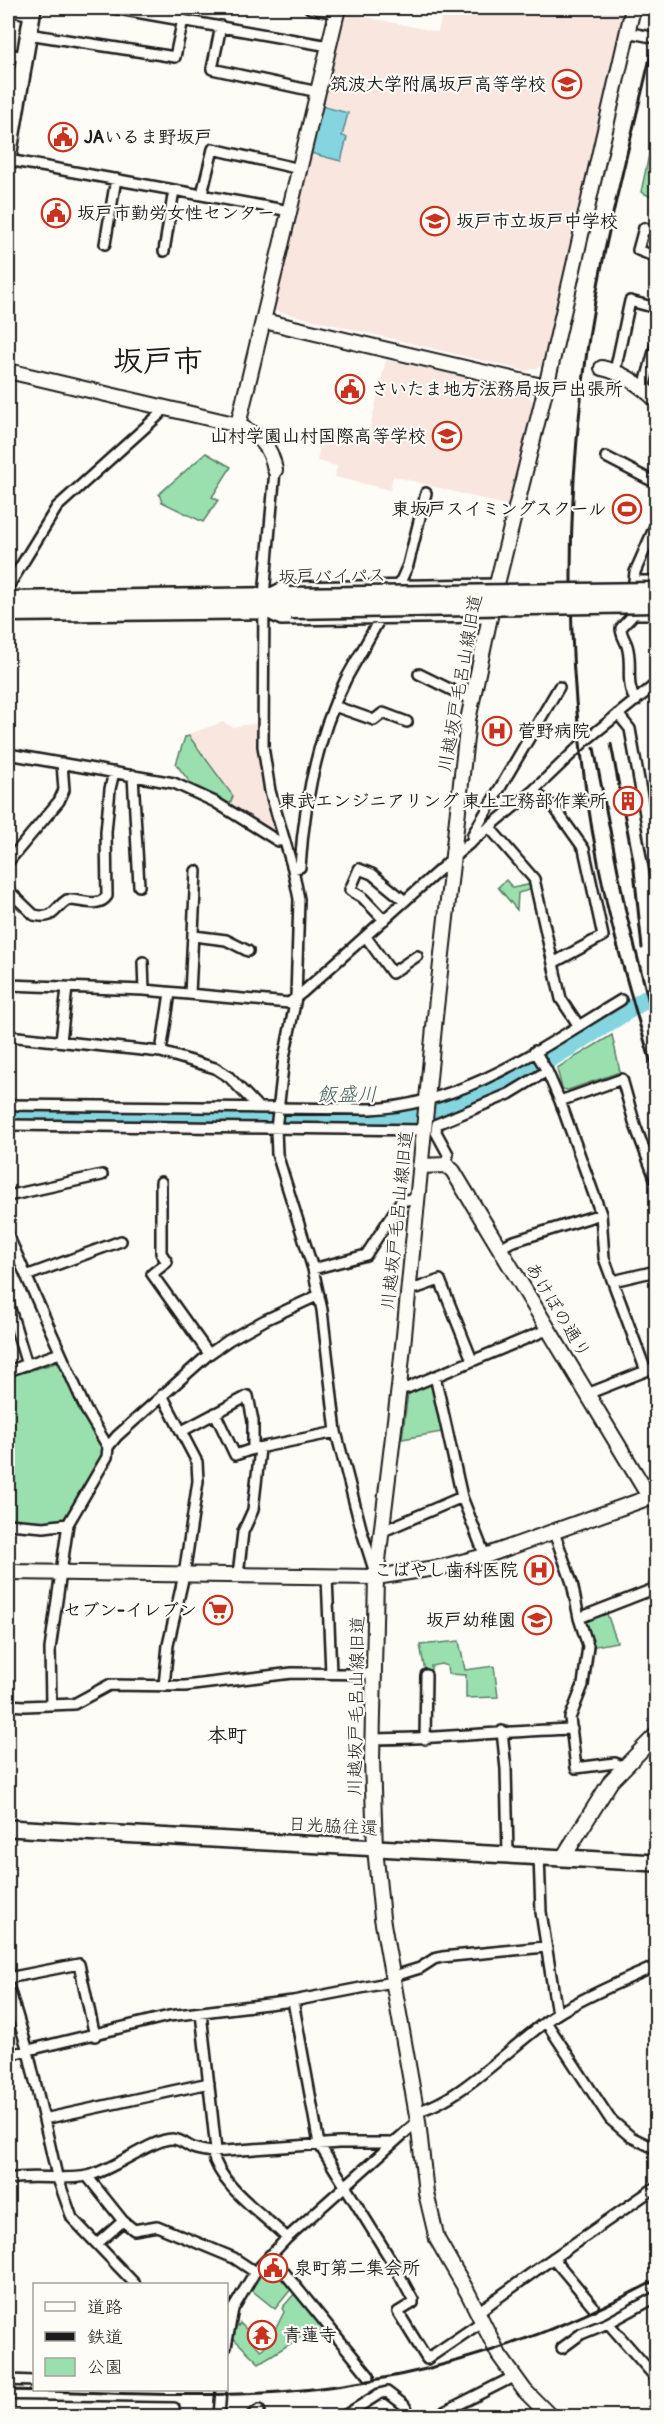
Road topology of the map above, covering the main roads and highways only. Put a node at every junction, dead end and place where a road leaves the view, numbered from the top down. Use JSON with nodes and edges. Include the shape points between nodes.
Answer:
{"nodes":[{"id":1,"x":32,"y":11,"type":"edge"},
{"id":2,"x":14,"y":81,"type":"edge"},
{"id":3,"x":8,"y":158,"type":"edge"},
{"id":4,"x":657,"y":591,"type":"edge"},
{"id":5,"x":8,"y":600,"type":"edge"},
{"id":6,"x":264,"y":603,"type":"junction"},
{"id":7,"x":289,"y":603,"type":"junction"},
{"id":8,"x":657,"y":604,"type":"edge"},
{"id":9,"x":8,"y":614,"type":"edge"},
{"id":10,"x":8,"y":1828,"type":"edge"},
{"id":11,"x":657,"y":1863,"type":"edge"}],
"edges":[{"from":1,"to":2,"type":"main road","via":[[24,57]]},
{"from":2,"to":3,"type":"main road"},
{"from":4,"to":7,"type":"highway","name":"坂戸バイパス","bridge":true},
{"from":5,"to":6,"type":"highway","name":"坂戸バイパス"},
{"from":6,"to":7,"type":"highway","name":"坂戸バイパス"},
{"from":6,"to":9,"type":"highway","name":"坂戸バイパス"},
{"from":7,"to":8,"type":"highway","name":"坂戸バイパス","bridge":true},
{"from":10,"to":11,"type":"main road","name":"日光脇往還"}]}
